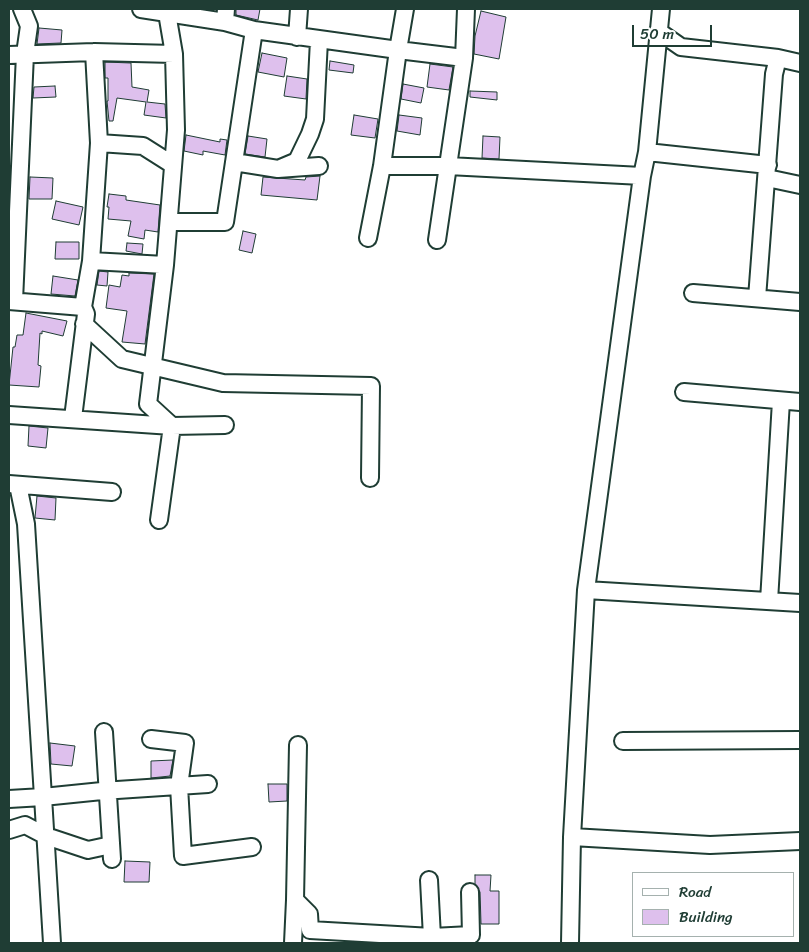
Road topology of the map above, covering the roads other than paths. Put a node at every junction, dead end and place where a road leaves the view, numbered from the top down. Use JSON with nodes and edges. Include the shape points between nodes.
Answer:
{"nodes":[{"id":1,"x":22,"y":9,"type":"edge"},
{"id":2,"x":299,"y":9,"type":"edge"},
{"id":3,"x":404,"y":9,"type":"edge"},
{"id":4,"x":466,"y":9,"type":"edge"},
{"id":5,"x":661,"y":9,"type":"edge"},
{"id":6,"x":153,"y":10,"type":"edge"},
{"id":7,"x":226,"y":16,"type":"edge"},
{"id":8,"x":254,"y":30,"type":"junction"},
{"id":9,"x":658,"y":31,"type":"junction"},
{"id":10,"x":297,"y":37,"type":"junction"},
{"id":11,"x":319,"y":40,"type":"junction"},
{"id":12,"x":398,"y":50,"type":"junction"},
{"id":13,"x":94,"y":52,"type":"junction"},
{"id":14,"x":17,"y":54,"type":"edge"},
{"id":15,"x":174,"y":54,"type":"junction"},
{"id":16,"x":464,"y":58,"type":"junction"},
{"id":17,"x":778,"y":58,"type":"junction"},
{"id":18,"x":800,"y":63,"type":"edge"},
{"id":19,"x":99,"y":143,"type":"junction"},
{"id":20,"x":647,"y":152,"type":"junction"},
{"id":21,"x":234,"y":162,"type":"junction"},
{"id":22,"x":173,"y":165,"type":"junction"},
{"id":23,"x":319,"y":166,"type":"dead end"},
{"id":24,"x":382,"y":166,"type":"junction"},
{"id":25,"x":448,"y":166,"type":"junction"},
{"id":26,"x":278,"y":169,"type":"junction"},
{"id":27,"x":767,"y":171,"type":"junction"},
{"id":28,"x":642,"y":176,"type":"junction"},
{"id":29,"x":800,"y":185,"type":"edge"},
{"id":30,"x":169,"y":222,"type":"junction"},
{"id":31,"x":368,"y":238,"type":"dead end"},
{"id":32,"x":437,"y":240,"type":"dead end"},
{"id":33,"x":91,"y":261,"type":"junction"},
{"id":34,"x":165,"y":265,"type":"junction"},
{"id":35,"x":693,"y":293,"type":"dead end"},
{"id":36,"x":757,"y":298,"type":"junction"},
{"id":37,"x":11,"y":301,"type":"edge"},
{"id":38,"x":800,"y":302,"type":"edge"},
{"id":39,"x":83,"y":307,"type":"junction"},
{"id":40,"x":84,"y":324,"type":"junction"},
{"id":41,"x":152,"y":366,"type":"junction"},
{"id":42,"x":684,"y":392,"type":"dead end"},
{"id":43,"x":781,"y":400,"type":"junction"},
{"id":44,"x":800,"y":402,"type":"edge"},
{"id":45,"x":9,"y":415,"type":"edge"},
{"id":46,"x":73,"y":418,"type":"junction"},
{"id":47,"x":172,"y":426,"type":"junction"},
{"id":48,"x":225,"y":426,"type":"dead end"},
{"id":49,"x":370,"y":478,"type":"dead end"},
{"id":50,"x":13,"y":484,"type":"edge"},
{"id":51,"x":112,"y":492,"type":"dead end"},
{"id":52,"x":159,"y":520,"type":"dead end"},
{"id":53,"x":586,"y":590,"type":"junction"},
{"id":54,"x":769,"y":601,"type":"junction"},
{"id":55,"x":800,"y":603,"type":"edge"},
{"id":56,"x":104,"y":732,"type":"dead end"},
{"id":57,"x":151,"y":739,"type":"dead end"},
{"id":58,"x":800,"y":740,"type":"edge"},
{"id":59,"x":623,"y":741,"type":"dead end"},
{"id":60,"x":298,"y":745,"type":"dead end"},
{"id":61,"x":208,"y":784,"type":"dead end"},
{"id":62,"x":179,"y":786,"type":"junction"},
{"id":63,"x":108,"y":790,"type":"junction"},
{"id":64,"x":43,"y":797,"type":"junction"},
{"id":65,"x":9,"y":799,"type":"edge"},
{"id":66,"x":9,"y":830,"type":"edge"},
{"id":67,"x":46,"y":836,"type":"junction"},
{"id":68,"x":572,"y":837,"type":"junction"},
{"id":69,"x":800,"y":841,"type":"edge"},
{"id":70,"x":252,"y":847,"type":"dead end"},
{"id":71,"x":429,"y":880,"type":"dead end"},
{"id":72,"x":470,"y":892,"type":"dead end"},
{"id":73,"x":295,"y":900,"type":"junction"},
{"id":74,"x":432,"y":940,"type":"edge"},
{"id":75,"x":52,"y":943,"type":"edge"},
{"id":76,"x":292,"y":943,"type":"edge"},
{"id":77,"x":570,"y":943,"type":"edge"}],
"edges":[{"from":1,"to":14,"type":"street","via":[[29,26]]},
{"from":2,"to":10,"type":"street"},
{"from":3,"to":12,"type":"street"},
{"from":4,"to":16,"type":"street"},
{"from":5,"to":9,"type":"street"},
{"from":6,"to":7,"type":"street"},
{"from":6,"to":15,"type":"street"},
{"from":7,"to":8,"type":"street"},
{"from":8,"to":10,"type":"street"},
{"from":8,"to":21,"type":"street"},
{"from":9,"to":17,"type":"street","via":[[681,47]]},
{"from":9,"to":20,"type":"street"},
{"from":10,"to":11,"type":"street"},
{"from":11,"to":12,"type":"street"},
{"from":11,"to":26,"type":"street","via":[[315,119],[297,161]]},
{"from":12,"to":16,"type":"street"},
{"from":12,"to":24,"type":"street"},
{"from":13,"to":14,"type":"street"},
{"from":13,"to":15,"type":"street"},
{"from":13,"to":19,"type":"street"},
{"from":14,"to":37,"type":"street"},
{"from":15,"to":22,"type":"street","via":[[176,130]]},
{"from":16,"to":25,"type":"street"},
{"from":17,"to":18,"type":"street"},
{"from":17,"to":27,"type":"street"},
{"from":19,"to":22,"type":"street","via":[[143,146]]},
{"from":19,"to":33,"type":"street"},
{"from":20,"to":27,"type":"street"},
{"from":20,"to":28,"type":"street"},
{"from":21,"to":26,"type":"street"},
{"from":21,"to":30,"type":"street","via":[[224,222]]},
{"from":22,"to":30,"type":"street"},
{"from":23,"to":26,"type":"street"},
{"from":24,"to":25,"type":"street"},
{"from":24,"to":31,"type":"street"},
{"from":25,"to":28,"type":"street"},
{"from":25,"to":32,"type":"street"},
{"from":27,"to":29,"type":"street"},
{"from":27,"to":36,"type":"street"},
{"from":28,"to":53,"type":"street"},
{"from":30,"to":34,"type":"street"},
{"from":33,"to":34,"type":"street"},
{"from":33,"to":39,"type":"street"},
{"from":34,"to":41,"type":"street"},
{"from":35,"to":36,"type":"street"},
{"from":36,"to":38,"type":"street"},
{"from":37,"to":39,"type":"street"},
{"from":39,"to":40,"type":"street","via":[[86,314]]},
{"from":40,"to":41,"type":"street","via":[[122,359]]},
{"from":40,"to":46,"type":"street"},
{"from":41,"to":47,"type":"street","via":[[148,404]]},
{"from":41,"to":49,"type":"street","via":[[223,383],[371,386]]},
{"from":42,"to":43,"type":"street"},
{"from":43,"to":44,"type":"street"},
{"from":43,"to":54,"type":"street"},
{"from":45,"to":46,"type":"street"},
{"from":46,"to":47,"type":"street"},
{"from":47,"to":48,"type":"street"},
{"from":47,"to":52,"type":"street"},
{"from":50,"to":51,"type":"street"},
{"from":50,"to":64,"type":"street","via":[[26,524]]},
{"from":53,"to":54,"type":"street"},
{"from":53,"to":68,"type":"street"},
{"from":54,"to":55,"type":"street"},
{"from":56,"to":63,"type":"street"},
{"from":57,"to":62,"type":"street","via":[[185,743]]},
{"from":58,"to":59,"type":"street"},
{"from":60,"to":73,"type":"street"},
{"from":61,"to":62,"type":"street"},
{"from":62,"to":63,"type":"street"},
{"from":62,"to":70,"type":"street","via":[[183,856]]},
{"from":63,"to":64,"type":"street"},
{"from":63,"to":67,"type":"street","via":[[112,852],[88,850]]},
{"from":64,"to":65,"type":"street"},
{"from":64,"to":67,"type":"street"},
{"from":66,"to":67,"type":"street","via":[[25,824]]},
{"from":67,"to":75,"type":"street"},
{"from":68,"to":69,"type":"street","via":[[710,844]]},
{"from":68,"to":77,"type":"street"},
{"from":71,"to":74,"type":"street"},
{"from":72,"to":74,"type":"street","via":[[471,935]]},
{"from":73,"to":74,"type":"street","via":[[309,914],[310,930]]},
{"from":73,"to":76,"type":"street"}]}
